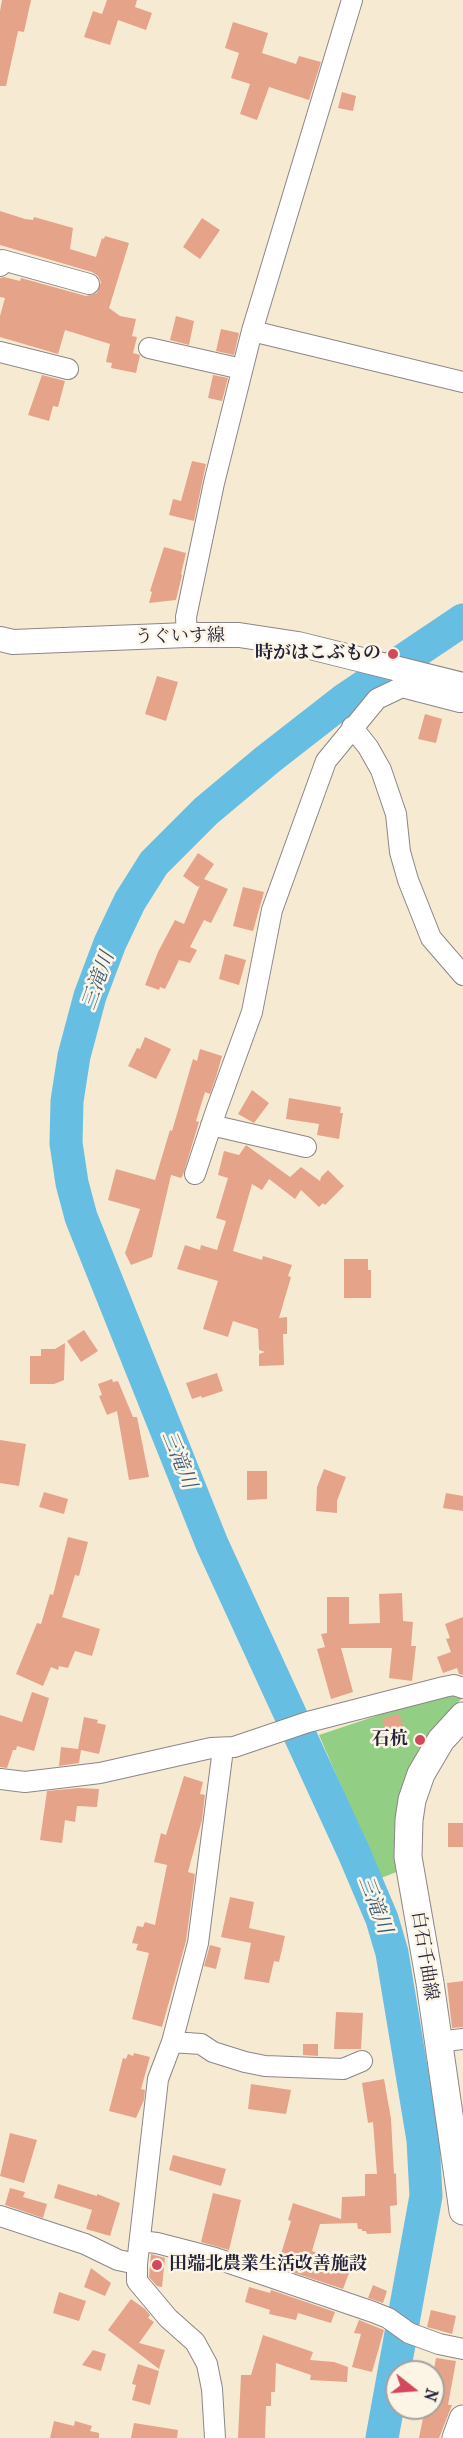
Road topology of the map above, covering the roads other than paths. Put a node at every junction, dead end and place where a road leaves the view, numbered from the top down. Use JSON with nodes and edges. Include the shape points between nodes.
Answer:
{"nodes":[{"id":1,"x":352,"y":0,"type":"edge"},
{"id":2,"x":0,"y":266,"type":"edge"},
{"id":3,"x":89,"y":284,"type":"dead end"},
{"id":4,"x":252,"y":331,"type":"junction"},
{"id":5,"x":149,"y":348,"type":"dead end"},
{"id":6,"x":0,"y":352,"type":"edge"},
{"id":7,"x":68,"y":369,"type":"dead end"},
{"id":8,"x":242,"y":369,"type":"junction"},
{"id":9,"x":463,"y":382,"type":"edge"},
{"id":10,"x":187,"y":635,"type":"junction"},
{"id":11,"x":0,"y":639,"type":"edge"},
{"id":12,"x":463,"y":685,"type":"edge"},
{"id":13,"x":463,"y":698,"type":"edge"},
{"id":14,"x":352,"y":727,"type":"junction"},
{"id":15,"x":463,"y":975,"type":"edge"},
{"id":16,"x":211,"y":1125,"type":"junction"},
{"id":17,"x":306,"y":1147,"type":"dead end"},
{"id":18,"x":195,"y":1174,"type":"dead end"},
{"id":19,"x":463,"y":1688,"type":"edge"},
{"id":20,"x":463,"y":1716,"type":"edge"},
{"id":21,"x":223,"y":1749,"type":"junction"},
{"id":22,"x":0,"y":1779,"type":"edge"},
{"id":23,"x":451,"y":2041,"type":"edge"},
{"id":24,"x":172,"y":2042,"type":"junction"},
{"id":25,"x":362,"y":2061,"type":"dead end"},
{"id":26,"x":463,"y":2211,"type":"edge"},
{"id":27,"x":0,"y":2216,"type":"edge"},
{"id":28,"x":140,"y":2241,"type":"junction"},
{"id":29,"x":137,"y":2264,"type":"junction"},
{"id":30,"x":463,"y":2349,"type":"edge"},
{"id":31,"x":463,"y":2419,"type":"edge"},
{"id":32,"x":215,"y":2438,"type":"edge"},
{"id":33,"x":456,"y":2438,"type":"edge"}],
"edges":[{"from":1,"to":4,"type":"street"},
{"from":2,"to":3,"type":"street","via":[[2,260]]},
{"from":4,"to":8,"type":"street"},
{"from":4,"to":9,"type":"street"},
{"from":5,"to":8,"type":"street"},
{"from":6,"to":7,"type":"street"},
{"from":8,"to":10,"type":"street","via":[[209,505],[186,617]]},
{"from":10,"to":11,"type":"street","name":"うぐいす線","via":[[13,642]]},
{"from":10,"to":12,"type":"street","name":"うぐいす線","via":[[239,635],[298,644]]},
{"from":13,"to":14,"type":"street","via":[[460,702],[402,687],[377,699]]},
{"from":14,"to":15,"type":"street","via":[[381,770],[396,814],[408,880],[431,938]]},
{"from":14,"to":16,"type":"street","via":[[326,761],[272,910],[252,1012]]},
{"from":16,"to":17,"type":"street"},
{"from":16,"to":18,"type":"street"},
{"from":19,"to":21,"type":"street","via":[[444,1687],[305,1722]]},
{"from":20,"to":23,"type":"main road","name":"白石千曲線","via":[[441,1740],[421,1774],[409,1820],[408,1857]]},
{"from":21,"to":22,"type":"street","via":[[211,1748],[100,1773],[25,1782]]},
{"from":21,"to":24,"type":"street","via":[[198,1943]]},
{"from":23,"to":26,"type":"main road","name":"白石千曲線"},
{"from":24,"to":25,"type":"street","via":[[201,2044],[265,2066],[343,2069]]},
{"from":24,"to":28,"type":"street","via":[[158,2079]]},
{"from":27,"to":29,"type":"street"},
{"from":28,"to":29,"type":"street"},
{"from":28,"to":30,"type":"street","via":[[215,2258],[388,2318],[410,2333]]},
{"from":29,"to":32,"type":"street","via":[[137,2282],[195,2342],[207,2364]]},
{"from":31,"to":33,"type":"main road"}]}
